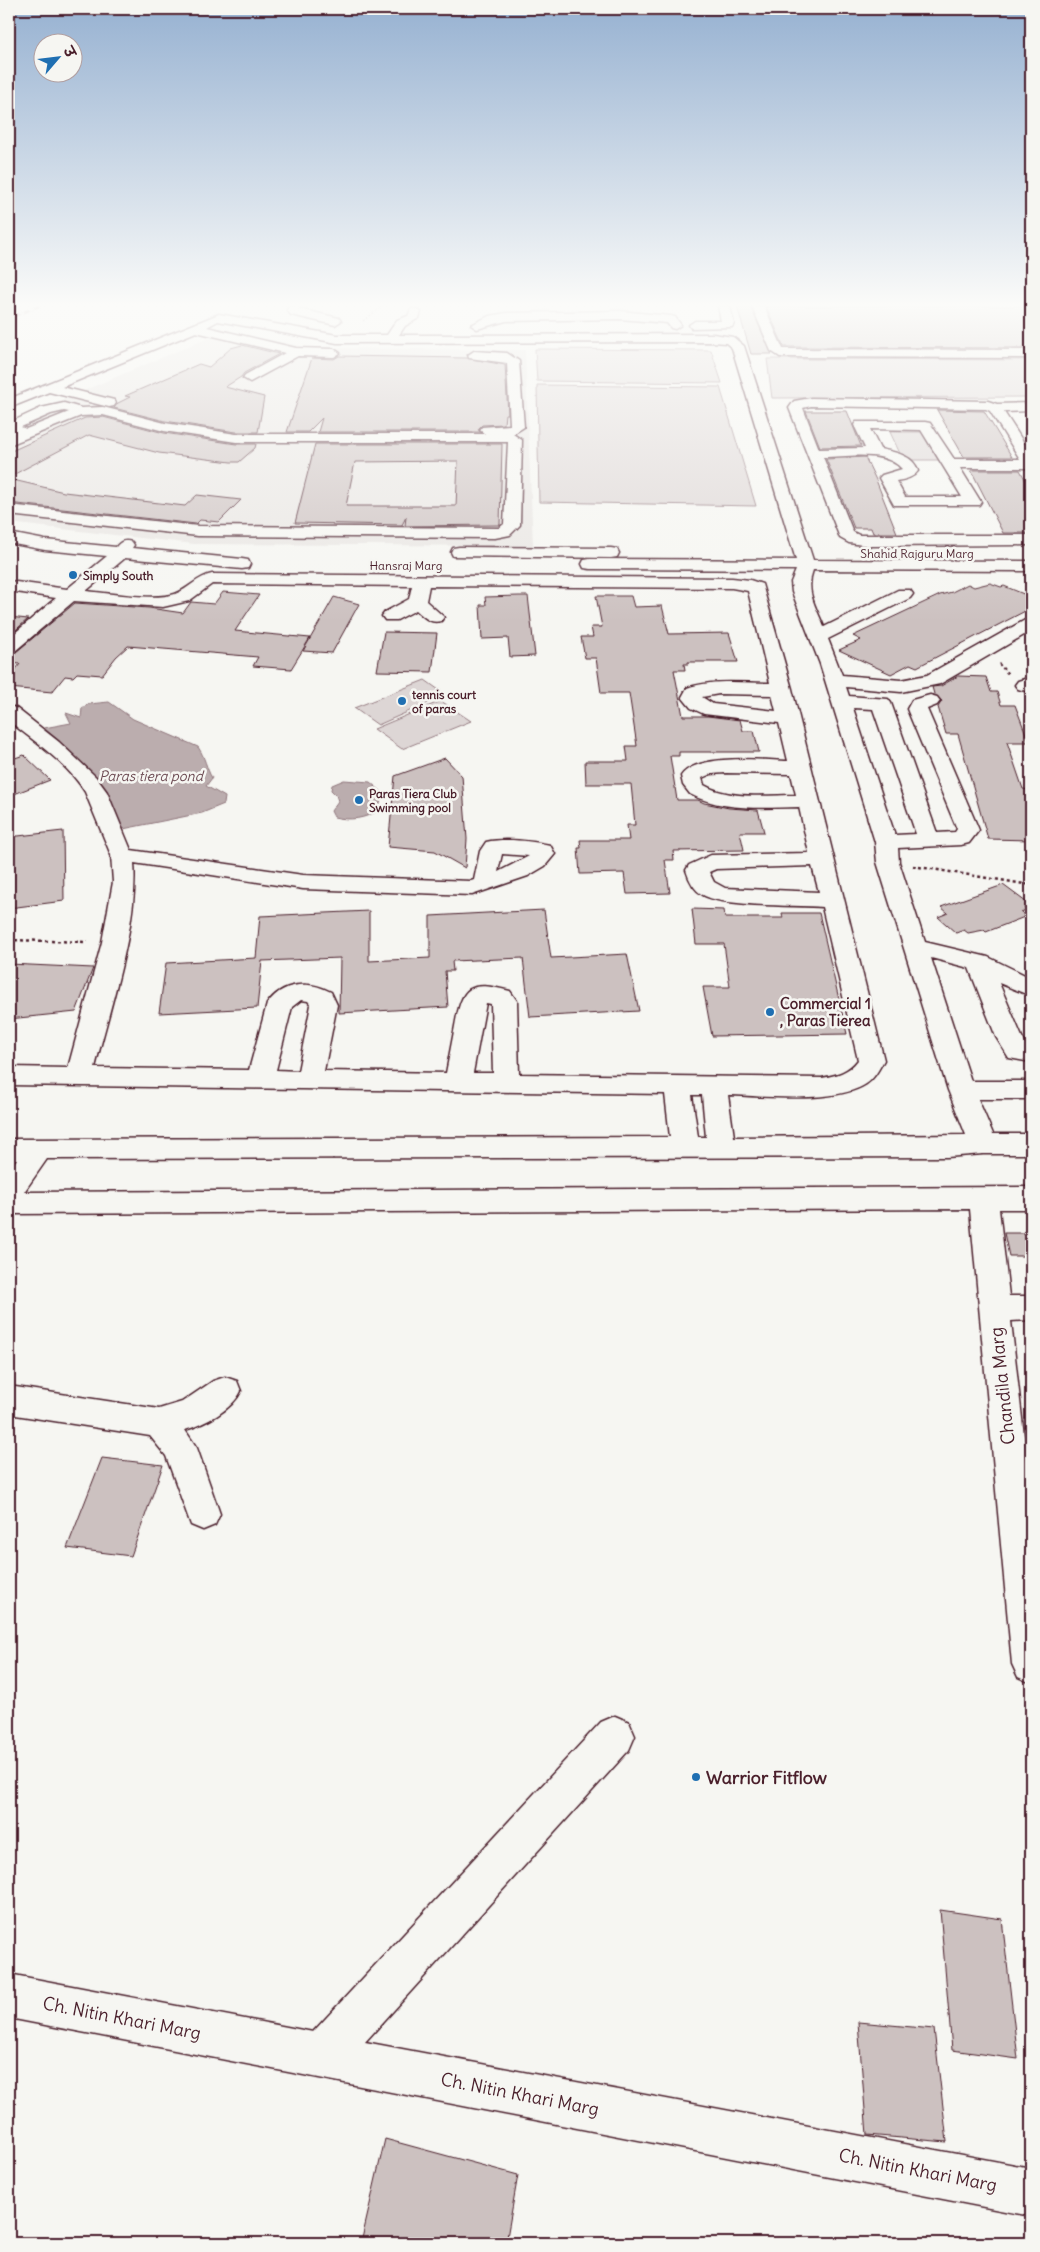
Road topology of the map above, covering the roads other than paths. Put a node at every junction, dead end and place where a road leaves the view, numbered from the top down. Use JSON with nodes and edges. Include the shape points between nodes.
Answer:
{"nodes":[{"id":1,"x":101,"y":411,"type":"edge"},
{"id":2,"x":103,"y":411,"type":"edge"},
{"id":3,"x":144,"y":411,"type":"edge"},
{"id":4,"x":515,"y":411,"type":"edge"},
{"id":5,"x":759,"y":411,"type":"edge"},
{"id":6,"x":796,"y":411,"type":"edge"},
{"id":7,"x":998,"y":411,"type":"edge"},
{"id":8,"x":1021,"y":433,"type":"edge"},
{"id":9,"x":9,"y":441,"type":"edge"},
{"id":10,"x":874,"y":452,"type":"junction"},
{"id":11,"x":804,"y":458,"type":"junction"},
{"id":12,"x":774,"y":459,"type":"junction"},
{"id":13,"x":950,"y":464,"type":"junction"},
{"id":14,"x":1031,"y":464,"type":"edge"},
{"id":15,"x":9,"y":510,"type":"edge"},
{"id":16,"x":9,"y":527,"type":"edge"},
{"id":17,"x":257,"y":532,"type":"junction"},
{"id":18,"x":1031,"y":540,"type":"edge"},
{"id":19,"x":15,"y":545,"type":"edge"},
{"id":20,"x":118,"y":553,"type":"junction"},
{"id":21,"x":1031,"y":554,"type":"edge"},
{"id":22,"x":445,"y":560,"type":"junction"},
{"id":23,"x":670,"y":564,"type":"junction"},
{"id":24,"x":694,"y":564,"type":"junction"},
{"id":25,"x":1031,"y":566,"type":"edge"},
{"id":26,"x":807,"y":571,"type":"junction"},
{"id":27,"x":1031,"y":581,"type":"edge"},
{"id":28,"x":422,"y":582,"type":"junction"},
{"id":29,"x":858,"y":582,"type":"dead end"},
{"id":30,"x":698,"y":583,"type":"junction"},
{"id":31,"x":673,"y":584,"type":"junction"},
{"id":32,"x":9,"y":586,"type":"edge"},
{"id":33,"x":904,"y":594,"type":"dead end"},
{"id":34,"x":69,"y":595,"type":"junction"},
{"id":35,"x":416,"y":602,"type":"junction"},
{"id":36,"x":391,"y":616,"type":"dead end"},
{"id":37,"x":435,"y":617,"type":"dead end"},
{"id":38,"x":1031,"y":624,"type":"edge"},
{"id":39,"x":818,"y":637,"type":"junction"},
{"id":40,"x":9,"y":647,"type":"edge"},
{"id":41,"x":834,"y":680,"type":"junction"},
{"id":42,"x":782,"y":689,"type":"junction"},
{"id":43,"x":930,"y":701,"type":"dead end"},
{"id":44,"x":841,"y":702,"type":"junction"},
{"id":45,"x":9,"y":712,"type":"edge"},
{"id":46,"x":788,"y":718,"type":"junction"},
{"id":47,"x":801,"y":768,"type":"junction"},
{"id":48,"x":809,"y":801,"type":"junction"},
{"id":49,"x":929,"y":840,"type":"junction"},
{"id":50,"x":887,"y":852,"type":"junction"},
{"id":51,"x":122,"y":855,"type":"junction"},
{"id":52,"x":823,"y":859,"type":"junction"},
{"id":53,"x":485,"y":884,"type":"dead end"},
{"id":54,"x":833,"y":900,"type":"junction"},
{"id":55,"x":917,"y":947,"type":"junction"},
{"id":56,"x":979,"y":963,"type":"junction"},
{"id":57,"x":1031,"y":988,"type":"edge"},
{"id":58,"x":1031,"y":1053,"type":"edge"},
{"id":59,"x":9,"y":1076,"type":"edge"},
{"id":60,"x":79,"y":1077,"type":"junction"},
{"id":61,"x":260,"y":1080,"type":"junction"},
{"id":62,"x":309,"y":1081,"type":"junction"},
{"id":63,"x":458,"y":1082,"type":"junction"},
{"id":64,"x":506,"y":1083,"type":"junction"},
{"id":65,"x":678,"y":1086,"type":"junction"},
{"id":66,"x":714,"y":1086,"type":"junction"},
{"id":67,"x":961,"y":1090,"type":"junction"},
{"id":68,"x":1031,"y":1090,"type":"edge"},
{"id":69,"x":983,"y":1144,"type":"junction"},
{"id":70,"x":1031,"y":1144,"type":"edge"},
{"id":71,"x":685,"y":1148,"type":"junction"},
{"id":72,"x":721,"y":1148,"type":"junction"},
{"id":73,"x":9,"y":1149,"type":"edge"},
{"id":74,"x":38,"y":1149,"type":"junction"},
{"id":75,"x":9,"y":1192,"type":"edge"},
{"id":76,"x":983,"y":1197,"type":"junction"},
{"id":77,"x":1031,"y":1198,"type":"edge"},
{"id":78,"x":9,"y":1203,"type":"edge"},
{"id":79,"x":1031,"y":1308,"type":"edge"},
{"id":80,"x":995,"y":1309,"type":"junction"},
{"id":81,"x":225,"y":1391,"type":"dead end"},
{"id":82,"x":9,"y":1400,"type":"edge"},
{"id":83,"x":159,"y":1423,"type":"junction"},
{"id":84,"x":203,"y":1514,"type":"dead end"},
{"id":85,"x":1031,"y":1664,"type":"edge"},
{"id":86,"x":615,"y":1736,"type":"dead end"},
{"id":87,"x":9,"y":1996,"type":"edge"},
{"id":88,"x":321,"y":2056,"type":"junction"},
{"id":89,"x":1031,"y":2192,"type":"edge"}],
"edges":[{"from":1,"to":9,"type":"street","via":[[78,412]]},
{"from":2,"to":17,"type":"street","via":[[164,427],[236,438],[515,440],[512,525],[504,532]]},
{"from":3,"to":4,"type":"street","via":[[210,427],[509,430],[516,428]]},
{"from":5,"to":12,"type":"street"},
{"from":6,"to":11,"type":"street"},
{"from":7,"to":8,"type":"street"},
{"from":8,"to":14,"type":"street"},
{"from":10,"to":11,"type":"street"},
{"from":10,"to":13,"type":"street","via":[[860,425],[925,426]]},
{"from":10,"to":13,"type":"street","via":[[896,457],[910,466],[910,471],[901,476],[887,478],[900,502],[973,502]]},
{"from":11,"to":12,"type":"street"},
{"from":11,"to":18,"type":"street","via":[[846,535],[855,540]]},
{"from":12,"to":26,"type":"street"},
{"from":13,"to":14,"type":"street"},
{"from":15,"to":17,"type":"street","via":[[190,531]]},
{"from":16,"to":20,"type":"street","name":"Hansraj Marg"},
{"from":17,"to":20,"type":"street","name":"Hansraj Marg","via":[[252,551]]},
{"from":19,"to":20,"type":"street","name":"Hansraj Marg"},
{"from":20,"to":22,"type":"street","name":"Hansraj Marg","via":[[260,565]]},
{"from":20,"to":34,"type":"street"},
{"from":21,"to":26,"type":"street","name":"Shahid Rajguru Marg"},
{"from":22,"to":23,"type":"street","name":"Hansraj Marg"},
{"from":22,"to":26,"type":"street","name":"Hansraj Marg"},
{"from":23,"to":24,"type":"street","name":"Hansraj Marg"},
{"from":23,"to":31,"type":"street"},
{"from":24,"to":26,"type":"street","name":"Hansraj Marg"},
{"from":24,"to":30,"type":"street"},
{"from":25,"to":26,"type":"street","name":"Shahid Rajguru Marg"},
{"from":26,"to":39,"type":"street","via":[[801,592]]},
{"from":27,"to":29,"type":"street"},
{"from":28,"to":31,"type":"street"},
{"from":28,"to":34,"type":"street","via":[[308,588],[210,579],[177,600],[163,602]]},
{"from":28,"to":35,"type":"street"},
{"from":30,"to":31,"type":"street"},
{"from":30,"to":42,"type":"street","via":[[743,583],[756,588]]},
{"from":32,"to":34,"type":"street"},
{"from":33,"to":39,"type":"street"},
{"from":34,"to":40,"type":"street"},
{"from":35,"to":36,"type":"street"},
{"from":35,"to":37,"type":"street"},
{"from":38,"to":41,"type":"street","via":[[933,680],[901,686]]},
{"from":39,"to":41,"type":"street"},
{"from":41,"to":44,"type":"street"},
{"from":42,"to":46,"type":"street"},
{"from":42,"to":46,"type":"street","via":[[708,688],[694,692],[692,697],[702,708],[711,710]]},
{"from":43,"to":49,"type":"street","via":[[919,704],[917,709],[968,830],[961,838]]},
{"from":44,"to":49,"type":"street","via":[[880,703]]},
{"from":44,"to":50,"type":"street"},
{"from":45,"to":51,"type":"street","via":[[90,781]]},
{"from":46,"to":47,"type":"street"},
{"from":47,"to":48,"type":"street"},
{"from":47,"to":48,"type":"street","via":[[711,767],[695,771],[691,776],[698,791],[718,798]]},
{"from":48,"to":52,"type":"street"},
{"from":49,"to":50,"type":"street"},
{"from":50,"to":55,"type":"street"},
{"from":51,"to":53,"type":"street","via":[[302,882],[472,888]]},
{"from":51,"to":60,"type":"street","via":[[124,882],[114,942]]},
{"from":52,"to":54,"type":"street"},
{"from":52,"to":54,"type":"street","via":[[711,862],[697,870],[704,886],[723,895]]},
{"from":54,"to":66,"type":"street","via":[[871,1060],[865,1073],[847,1083],[822,1087]]},
{"from":55,"to":56,"type":"street"},
{"from":55,"to":67,"type":"street"},
{"from":56,"to":57,"type":"street"},
{"from":56,"to":58,"type":"street","via":[[1009,1037],[1018,1052]]},
{"from":59,"to":60,"type":"street"},
{"from":60,"to":61,"type":"street"},
{"from":61,"to":62,"type":"street"},
{"from":61,"to":62,"type":"street","via":[[280,1004],[287,995],[296,992],[316,994],[324,1005]]},
{"from":62,"to":63,"type":"street"},
{"from":63,"to":64,"type":"street"},
{"from":63,"to":64,"type":"street","via":[[472,1001],[481,994],[501,997],[504,1001]]},
{"from":64,"to":65,"type":"street"},
{"from":65,"to":66,"type":"street"},
{"from":65,"to":71,"type":"street"},
{"from":66,"to":72,"type":"street"},
{"from":67,"to":68,"type":"street"},
{"from":67,"to":69,"type":"street"},
{"from":69,"to":70,"type":"street"},
{"from":69,"to":72,"type":"street"},
{"from":71,"to":72,"type":"street"},
{"from":71,"to":74,"type":"street"},
{"from":73,"to":74,"type":"street"},
{"from":74,"to":75,"type":"street"},
{"from":76,"to":77,"type":"street"},
{"from":76,"to":78,"type":"street"},
{"from":76,"to":80,"type":"street","name":"Chandila Marg"},
{"from":79,"to":80,"type":"street"},
{"from":80,"to":85,"type":"street","name":"Chandila Marg"},
{"from":81,"to":83,"type":"street","via":[[192,1414]]},
{"from":82,"to":83,"type":"street"},
{"from":83,"to":84,"type":"street","via":[[180,1448]]},
{"from":86,"to":88,"type":"street"},
{"from":87,"to":88,"type":"street","name":"Ch. Nitin Khari Marg"},
{"from":88,"to":89,"type":"street","name":"Ch. Nitin Khari Marg"}]}
